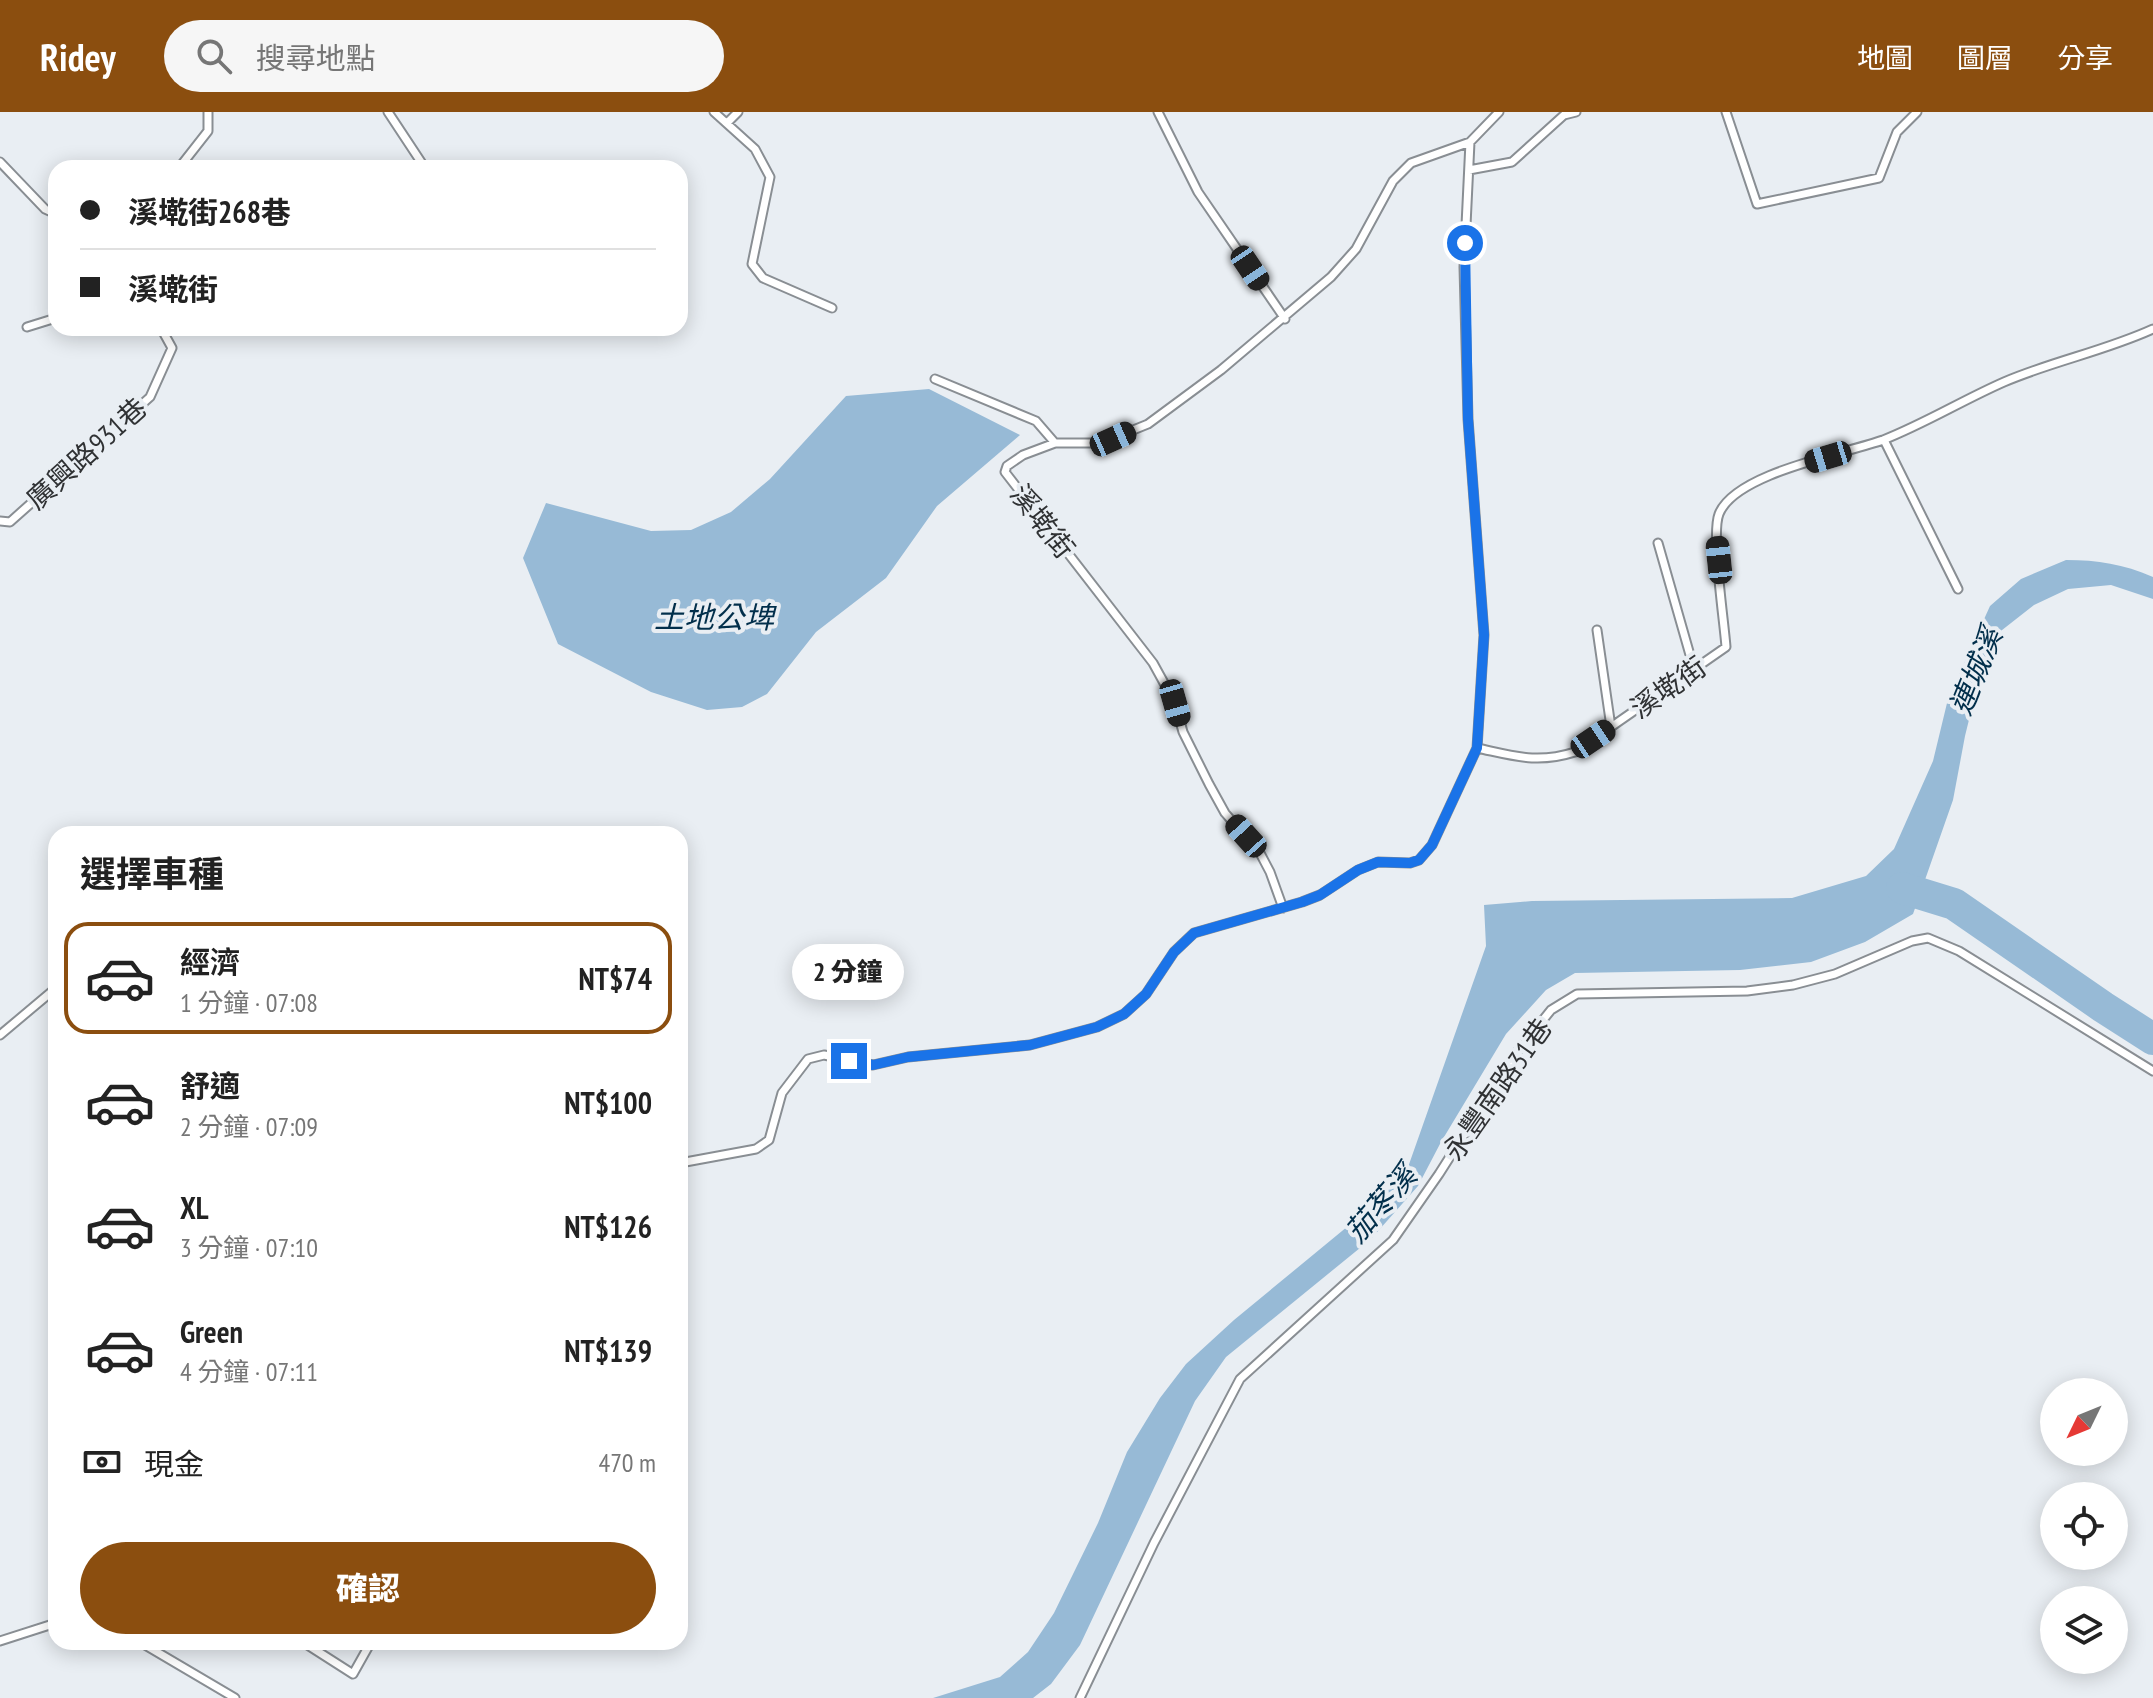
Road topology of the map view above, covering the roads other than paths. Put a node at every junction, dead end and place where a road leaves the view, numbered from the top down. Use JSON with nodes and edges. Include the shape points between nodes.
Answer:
{"nodes":[{"id":1,"x":208,"y":112,"type":"edge"},
{"id":2,"x":388,"y":112,"type":"edge"},
{"id":3,"x":714,"y":112,"type":"edge"},
{"id":4,"x":738,"y":112,"type":"edge"},
{"id":5,"x":1158,"y":112,"type":"edge"},
{"id":6,"x":1499,"y":112,"type":"edge"},
{"id":7,"x":1576,"y":112,"type":"edge"},
{"id":8,"x":1726,"y":112,"type":"edge"},
{"id":9,"x":1917,"y":112,"type":"edge"},
{"id":10,"x":727,"y":123,"type":"junction"},
{"id":11,"x":1470,"y":142,"type":"junction"},
{"id":12,"x":185,"y":160,"type":"edge"},
{"id":13,"x":420,"y":160,"type":"edge"},
{"id":14,"x":0,"y":162,"type":"edge"},
{"id":15,"x":1469,"y":170,"type":"junction"},
{"id":16,"x":48,"y":210,"type":"edge"},
{"id":17,"x":832,"y":308,"type":"dead end"},
{"id":18,"x":1285,"y":319,"type":"junction"},
{"id":19,"x":48,"y":320,"type":"edge"},
{"id":20,"x":27,"y":327,"type":"dead end"},
{"id":21,"x":2153,"y":329,"type":"edge"},
{"id":22,"x":165,"y":336,"type":"edge"},
{"id":23,"x":935,"y":379,"type":"dead end"},
{"id":24,"x":1884,"y":440,"type":"junction"},
{"id":25,"x":1055,"y":443,"type":"junction"},
{"id":26,"x":0,"y":521,"type":"edge"},
{"id":27,"x":1658,"y":543,"type":"dead end"},
{"id":28,"x":1958,"y":589,"type":"dead end"},
{"id":29,"x":1597,"y":630,"type":"dead end"},
{"id":30,"x":1694,"y":669,"type":"junction"},
{"id":31,"x":1611,"y":727,"type":"junction"},
{"id":32,"x":1477,"y":748,"type":"junction"},
{"id":33,"x":1283,"y":908,"type":"junction"},
{"id":34,"x":48,"y":995,"type":"edge"},
{"id":35,"x":0,"y":1035,"type":"edge"},
{"id":36,"x":2153,"y":1071,"type":"edge"},
{"id":37,"x":688,"y":1162,"type":"edge"},
{"id":38,"x":48,"y":1626,"type":"edge"},
{"id":39,"x":0,"y":1641,"type":"edge"},
{"id":40,"x":154,"y":1650,"type":"edge"},
{"id":41,"x":316,"y":1650,"type":"edge"},
{"id":42,"x":366,"y":1650,"type":"edge"},
{"id":43,"x":235,"y":1698,"type":"edge"},
{"id":44,"x":1080,"y":1698,"type":"edge"}],
"edges":[{"from":1,"to":12,"type":"lane","via":[[208,131]]},
{"from":2,"to":13,"type":"lane"},
{"from":3,"to":10,"type":"lane"},
{"from":4,"to":10,"type":"lane"},
{"from":5,"to":18,"type":"lane","via":[[1198,192]]},
{"from":6,"to":11,"type":"lane","name":"溪墘街"},
{"from":7,"to":15,"type":"lane","via":[[1564,115],[1512,162]]},
{"from":8,"to":9,"type":"lane","via":[[1757,204],[1879,178],[1897,132]]},
{"from":10,"to":17,"type":"lane","via":[[755,149],[770,177],[752,264],[763,278]]},
{"from":11,"to":15,"type":"lane"},
{"from":11,"to":18,"type":"lane","name":"溪墘街","via":[[1411,163],[1393,181],[1356,249]]},
{"from":14,"to":16,"type":"lane"},
{"from":15,"to":32,"type":"lane","via":[[1464,267],[1468,419],[1484,635]]},
{"from":18,"to":25,"type":"lane","name":"溪墘街","via":[[1148,424],[1101,443]]},
{"from":19,"to":20,"type":"lane"},
{"from":21,"to":24,"type":"lane","name":"溪墘街","via":[[2003,383]]},
{"from":22,"to":26,"type":"lane","name":"廣興路931巷","via":[[172,348],[150,397],[10,522]]},
{"from":23,"to":25,"type":"lane","via":[[1036,421]]},
{"from":24,"to":28,"type":"lane"},
{"from":24,"to":30,"type":"lane","name":"溪墘街","via":[[1773,474],[1732,497],[1719,513],[1716,539],[1726,647]]},
{"from":25,"to":33,"type":"lane","name":"溪墘街","via":[[1023,455],[1005,472],[1153,663],[1209,784],[1225,813],[1260,853]]},
{"from":27,"to":30,"type":"lane"},
{"from":29,"to":31,"type":"lane"},
{"from":30,"to":31,"type":"lane","name":"溪墘街"},
{"from":31,"to":32,"type":"lane","name":"溪墘街","via":[[1575,752],[1552,759],[1528,760]]},
{"from":32,"to":33,"type":"lane","via":[[1432,845],[1419,860],[1378,862],[1320,895]]},
{"from":33,"to":37,"type":"lane","via":[[1194,933],[1146,994],[1124,1014],[1097,1027],[1030,1045],[873,1065],[824,1055],[808,1059],[782,1093],[769,1140],[756,1149]]},
{"from":34,"to":35,"type":"lane"},
{"from":36,"to":44,"type":"lane","name":"永豐南路31巷","via":[[1959,951],[1928,938],[1793,985],[1747,991],[1577,994],[1551,1010],[1514,1056],[1393,1240],[1240,1379]]},
{"from":38,"to":39,"type":"lane"},
{"from":40,"to":43,"type":"lane"},
{"from":41,"to":42,"type":"lane","via":[[353,1674]]}]}
